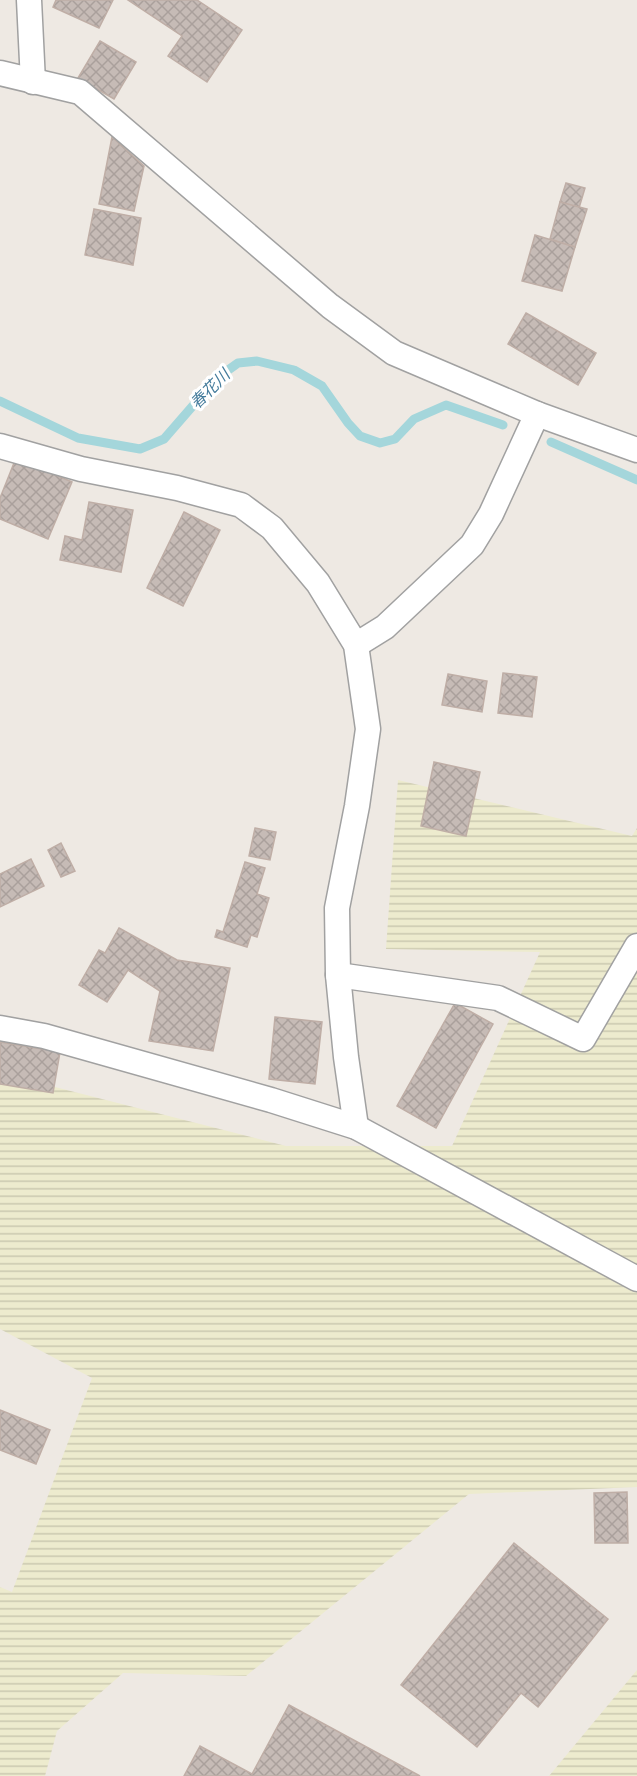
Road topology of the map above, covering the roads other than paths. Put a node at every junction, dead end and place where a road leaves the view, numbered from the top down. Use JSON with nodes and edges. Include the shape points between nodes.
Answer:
{"nodes":[{"id":1,"x":29,"y":0,"type":"edge"},
{"id":2,"x":0,"y":73,"type":"edge"},
{"id":3,"x":33,"y":82,"type":"junction"},
{"id":4,"x":537,"y":414,"type":"junction"},
{"id":5,"x":0,"y":446,"type":"edge"},
{"id":6,"x":637,"y":450,"type":"edge"},
{"id":7,"x":356,"y":645,"type":"junction"},
{"id":8,"x":637,"y":946,"type":"edge"},
{"id":9,"x":338,"y":975,"type":"junction"},
{"id":10,"x":0,"y":1028,"type":"edge"},
{"id":11,"x":357,"y":1127,"type":"junction"},
{"id":12,"x":637,"y":1279,"type":"edge"}],
"edges":[{"from":1,"to":3,"type":"street"},
{"from":2,"to":3,"type":"street"},
{"from":3,"to":4,"type":"street","via":[[80,92],[330,306],[394,353]]},
{"from":4,"to":6,"type":"street"},
{"from":4,"to":7,"type":"street","via":[[491,514],[472,545],[385,627]]},
{"from":5,"to":7,"type":"street","via":[[81,469],[241,505],[272,528],[318,583]]},
{"from":7,"to":9,"type":"street","via":[[368,729],[337,909]]},
{"from":8,"to":9,"type":"street","via":[[583,1039],[498,998]]},
{"from":9,"to":11,"type":"street"},
{"from":10,"to":11,"type":"street","via":[[44,1036]]},
{"from":11,"to":12,"type":"street"}]}
